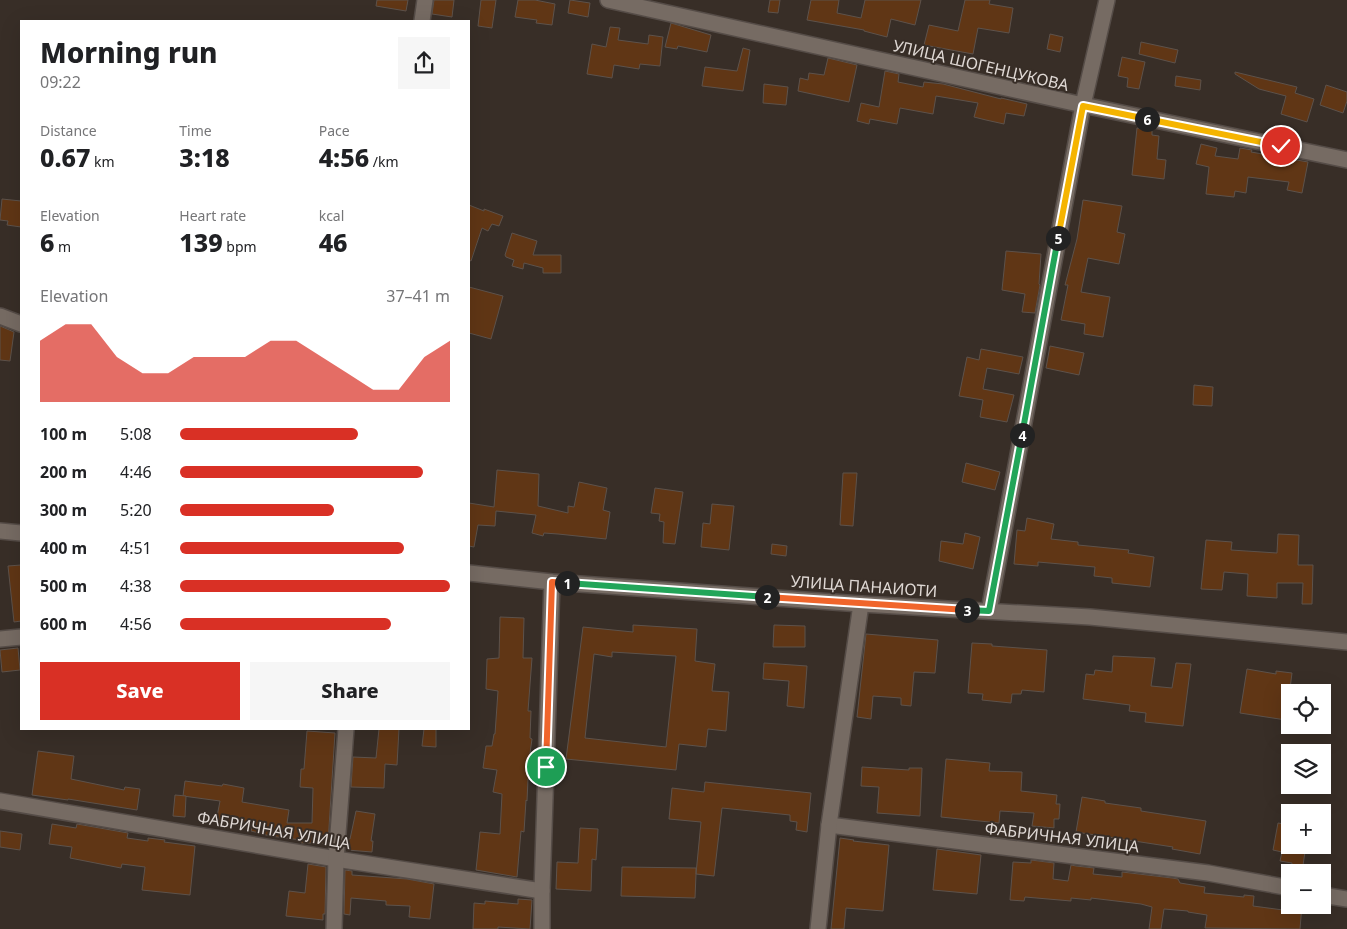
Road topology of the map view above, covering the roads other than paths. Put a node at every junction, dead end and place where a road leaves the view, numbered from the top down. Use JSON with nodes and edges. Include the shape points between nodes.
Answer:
{"nodes":[{"id":1,"x":425,"y":0,"type":"edge"},
{"id":2,"x":608,"y":0,"type":"edge"},
{"id":3,"x":1107,"y":0,"type":"edge"},
{"id":4,"x":422,"y":20,"type":"edge"},
{"id":5,"x":1083,"y":106,"type":"junction"},
{"id":6,"x":1347,"y":160,"type":"edge"},
{"id":7,"x":0,"y":316,"type":"edge"},
{"id":8,"x":20,"y":324,"type":"edge"},
{"id":9,"x":0,"y":531,"type":"edge"},
{"id":10,"x":20,"y":533,"type":"edge"},
{"id":11,"x":470,"y":573,"type":"edge"},
{"id":12,"x":552,"y":582,"type":"junction"},
{"id":13,"x":861,"y":604,"type":"junction"},
{"id":14,"x":989,"y":611,"type":"junction"},
{"id":15,"x":20,"y":638,"type":"edge"},
{"id":16,"x":0,"y":639,"type":"edge"},
{"id":17,"x":1347,"y":642,"type":"edge"},
{"id":18,"x":346,"y":730,"type":"edge"},
{"id":19,"x":0,"y":801,"type":"edge"},
{"id":20,"x":829,"y":825,"type":"junction"},
{"id":21,"x":336,"y":859,"type":"junction"},
{"id":22,"x":1281,"y":886,"type":"edge"},
{"id":23,"x":542,"y":891,"type":"junction"},
{"id":24,"x":1331,"y":896,"type":"edge"},
{"id":25,"x":1347,"y":899,"type":"edge"},
{"id":26,"x":334,"y":929,"type":"edge"},
{"id":27,"x":542,"y":929,"type":"edge"},
{"id":28,"x":818,"y":929,"type":"edge"}],
"edges":[{"from":1,"to":4,"type":"street"},
{"from":2,"to":5,"type":"street","name":"УЛИЦА ШОГЕНЦУКОВА"},
{"from":3,"to":5,"type":"street"},
{"from":5,"to":6,"type":"street","name":"УЛИЦА ШОГЕНЦУКОВА"},
{"from":5,"to":14,"type":"street"},
{"from":7,"to":8,"type":"street"},
{"from":9,"to":10,"type":"street"},
{"from":11,"to":12,"type":"street","name":"УЛИЦА ПАНАИОТИ"},
{"from":12,"to":13,"type":"street","name":"УЛИЦА ПАНАИОТИ"},
{"from":12,"to":23,"type":"street"},
{"from":13,"to":14,"type":"street","name":"УЛИЦА ПАНАИОТИ"},
{"from":13,"to":20,"type":"street"},
{"from":14,"to":17,"type":"street","name":"УЛИЦА ПАНАИОТИ","via":[[1090,617]]},
{"from":15,"to":16,"type":"street"},
{"from":18,"to":21,"type":"street"},
{"from":19,"to":21,"type":"street","name":"ФАБРИЧНАЯ УЛИЦА"},
{"from":20,"to":22,"type":"street","name":"ФАБРИЧНАЯ УЛИЦА","via":[[1208,872]]},
{"from":20,"to":28,"type":"street"},
{"from":21,"to":23,"type":"street","name":"ФАБРИЧНАЯ УЛИЦА"},
{"from":21,"to":26,"type":"street"},
{"from":23,"to":27,"type":"street"},
{"from":24,"to":25,"type":"street"}]}
